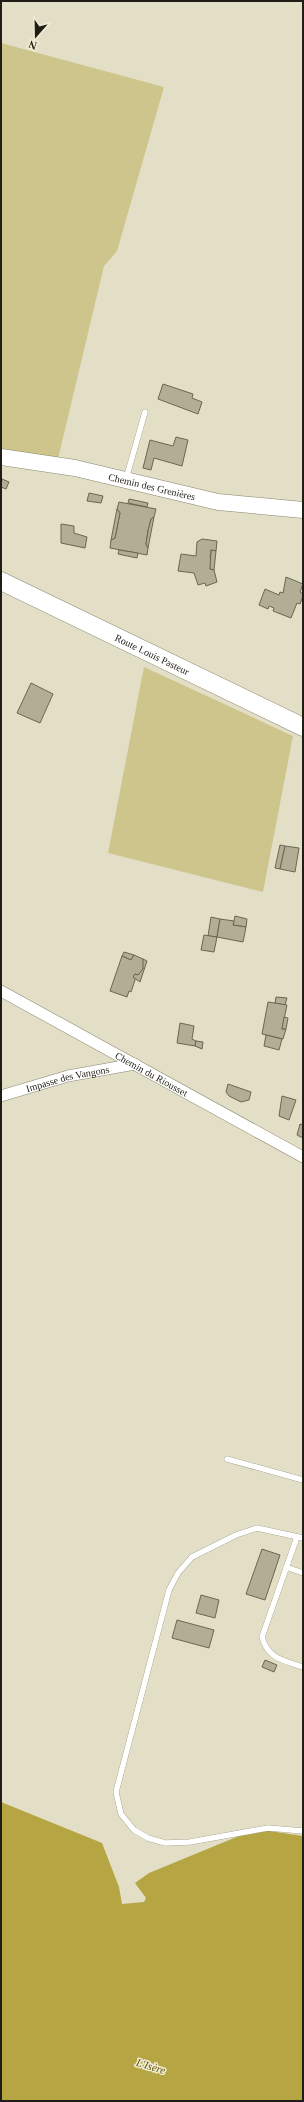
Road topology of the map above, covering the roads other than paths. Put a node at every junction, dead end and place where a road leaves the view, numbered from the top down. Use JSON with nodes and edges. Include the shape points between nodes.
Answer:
{"nodes":[{"id":1,"x":145,"y":412,"type":"dead end"},
{"id":2,"x":1,"y":457,"type":"edge"},
{"id":3,"x":125,"y":481,"type":"junction"},
{"id":4,"x":303,"y":510,"type":"edge"},
{"id":5,"x":1,"y":581,"type":"edge"},
{"id":6,"x":303,"y":727,"type":"edge"},
{"id":7,"x":1,"y":991,"type":"edge"},
{"id":8,"x":135,"y":1064,"type":"junction"},
{"id":9,"x":1,"y":1096,"type":"edge"},
{"id":10,"x":303,"y":1157,"type":"edge"},
{"id":11,"x":228,"y":1459,"type":"dead end"},
{"id":12,"x":303,"y":1480,"type":"edge"},
{"id":13,"x":300,"y":1537,"type":"edge"},
{"id":14,"x":286,"y":1567,"type":"junction"},
{"id":15,"x":303,"y":1573,"type":"edge"},
{"id":16,"x":303,"y":1668,"type":"edge"},
{"id":17,"x":303,"y":1831,"type":"edge"}],
"edges":[{"from":1,"to":3,"type":"lane"},
{"from":2,"to":3,"type":"street","name":"Chemin des Grenières","via":[[75,468]]},
{"from":3,"to":4,"type":"street","name":"Chemin des Grenières","via":[[218,502]]},
{"from":5,"to":6,"type":"main road","name":"Route Louis Pasteur"},
{"from":7,"to":8,"type":"street","name":"Chemin du Riousset"},
{"from":8,"to":9,"type":"street","name":"Impasse des Vangons","via":[[68,1076]]},
{"from":8,"to":10,"type":"street","name":"Chemin du Riousset"},
{"from":11,"to":12,"type":"lane"},
{"from":13,"to":14,"type":"lane"},
{"from":13,"to":17,"type":"lane","via":[[257,1528],[236,1535],[192,1558],[178,1573],[169,1590],[116,1792],[121,1814],[134,1830],[165,1843],[190,1842],[268,1828]]},
{"from":14,"to":15,"type":"lane"},
{"from":14,"to":16,"type":"lane","via":[[262,1637],[268,1652],[276,1658]]}]}
